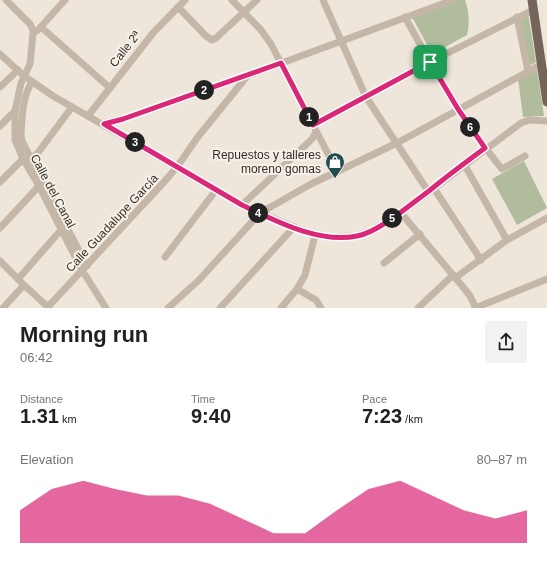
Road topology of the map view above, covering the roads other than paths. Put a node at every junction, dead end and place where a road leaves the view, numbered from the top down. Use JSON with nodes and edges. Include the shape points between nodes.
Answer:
{"nodes":[{"id":1,"x":6,"y":0,"type":"edge"},
{"id":2,"x":65,"y":0,"type":"edge"},
{"id":3,"x":185,"y":0,"type":"edge"},
{"id":4,"x":232,"y":0,"type":"edge"},
{"id":5,"x":257,"y":0,"type":"edge"},
{"id":6,"x":323,"y":0,"type":"edge"},
{"id":7,"x":450,"y":0,"type":"edge"},
{"id":8,"x":532,"y":0,"type":"edge"},
{"id":9,"x":178,"y":7,"type":"junction"},
{"id":10,"x":533,"y":10,"type":"junction"},
{"id":11,"x":244,"y":13,"type":"junction"},
{"id":12,"x":405,"y":17,"type":"junction"},
{"id":13,"x":517,"y":17,"type":"junction"},
{"id":14,"x":41,"y":27,"type":"junction"},
{"id":15,"x":34,"y":32,"type":"junction"},
{"id":16,"x":340,"y":41,"type":"junction"},
{"id":17,"x":0,"y":54,"type":"edge"},
{"id":18,"x":430,"y":62,"type":"junction"},
{"id":19,"x":281,"y":63,"type":"junction"},
{"id":20,"x":542,"y":64,"type":"junction"},
{"id":21,"x":18,"y":70,"type":"junction"},
{"id":22,"x":528,"y":71,"type":"junction"},
{"id":23,"x":249,"y":75,"type":"junction"},
{"id":24,"x":24,"y":76,"type":"junction"},
{"id":25,"x":32,"y":82,"type":"junction"},
{"id":26,"x":0,"y":87,"type":"edge"},
{"id":27,"x":110,"y":88,"type":"junction"},
{"id":28,"x":366,"y":97,"type":"junction"},
{"id":29,"x":547,"y":102,"type":"edge"},
{"id":30,"x":72,"y":107,"type":"junction"},
{"id":31,"x":458,"y":109,"type":"junction"},
{"id":32,"x":15,"y":111,"type":"junction"},
{"id":33,"x":88,"y":116,"type":"junction"},
{"id":34,"x":547,"y":121,"type":"edge"},
{"id":35,"x":104,"y":124,"type":"junction"},
{"id":36,"x":0,"y":126,"type":"edge"},
{"id":37,"x":315,"y":129,"type":"junction"},
{"id":38,"x":397,"y":143,"type":"junction"},
{"id":39,"x":485,"y":148,"type":"junction"},
{"id":40,"x":525,"y":156,"type":"dead end"},
{"id":41,"x":32,"y":158,"type":"junction"},
{"id":42,"x":24,"y":160,"type":"junction"},
{"id":43,"x":464,"y":164,"type":"junction"},
{"id":44,"x":177,"y":167,"type":"junction"},
{"id":45,"x":337,"y":171,"type":"junction"},
{"id":46,"x":0,"y":182,"type":"edge"},
{"id":47,"x":39,"y":186,"type":"junction"},
{"id":48,"x":430,"y":189,"type":"junction"},
{"id":49,"x":216,"y":190,"type":"junction"},
{"id":50,"x":242,"y":205,"type":"junction"},
{"id":51,"x":260,"y":213,"type":"junction"},
{"id":52,"x":401,"y":213,"type":"junction"},
{"id":53,"x":547,"y":218,"type":"edge"},
{"id":54,"x":294,"y":227,"type":"junction"},
{"id":55,"x":0,"y":228,"type":"edge"},
{"id":56,"x":62,"y":230,"type":"junction"},
{"id":57,"x":420,"y":234,"type":"junction"},
{"id":58,"x":315,"y":235,"type":"junction"},
{"id":59,"x":507,"y":240,"type":"junction"},
{"id":60,"x":166,"y":258,"type":"dead end"},
{"id":61,"x":481,"y":260,"type":"junction"},
{"id":62,"x":0,"y":261,"type":"edge"},
{"id":63,"x":384,"y":262,"type":"dead end"},
{"id":64,"x":85,"y":268,"type":"junction"},
{"id":65,"x":454,"y":277,"type":"junction"},
{"id":66,"x":18,"y":278,"type":"junction"},
{"id":67,"x":547,"y":279,"type":"edge"},
{"id":68,"x":24,"y":285,"type":"junction"},
{"id":69,"x":297,"y":289,"type":"junction"},
{"id":70,"x":3,"y":308,"type":"edge"},
{"id":71,"x":48,"y":308,"type":"edge"},
{"id":72,"x":106,"y":308,"type":"edge"},
{"id":73,"x":168,"y":308,"type":"edge"},
{"id":74,"x":220,"y":308,"type":"edge"},
{"id":75,"x":282,"y":308,"type":"edge"},
{"id":76,"x":320,"y":308,"type":"edge"},
{"id":77,"x":418,"y":308,"type":"edge"},
{"id":78,"x":475,"y":308,"type":"edge"}],
"edges":[{"from":1,"to":15,"type":"street","via":[[30,24]]},
{"from":2,"to":14,"type":"street"},
{"from":3,"to":9,"type":"street","name":"Calle 2ª"},
{"from":4,"to":11,"type":"street"},
{"from":5,"to":11,"type":"street"},
{"from":6,"to":16,"type":"street"},
{"from":7,"to":12,"type":"street"},
{"from":8,"to":10,"type":"main road"},
{"from":9,"to":11,"type":"street","via":[[212,40]]},
{"from":9,"to":27,"type":"street","name":"Calle 2ª","via":[[152,32]]},
{"from":10,"to":13,"type":"street"},
{"from":10,"to":20,"type":"main road"},
{"from":11,"to":19,"type":"street","via":[[271,44]]},
{"from":12,"to":16,"type":"street"},
{"from":12,"to":18,"type":"street"},
{"from":13,"to":18,"type":"street"},
{"from":13,"to":22,"type":"street"},
{"from":14,"to":15,"type":"street"},
{"from":14,"to":27,"type":"street"},
{"from":15,"to":24,"type":"street","name":"Calle del Canal","via":[[30,64]]},
{"from":16,"to":19,"type":"street"},
{"from":16,"to":28,"type":"street"},
{"from":17,"to":21,"type":"street"},
{"from":18,"to":28,"type":"street"},
{"from":18,"to":31,"type":"street"},
{"from":19,"to":23,"type":"street"},
{"from":19,"to":37,"type":"street"},
{"from":20,"to":22,"type":"street"},
{"from":20,"to":29,"type":"main road"},
{"from":21,"to":24,"type":"street"},
{"from":21,"to":26,"type":"street"},
{"from":22,"to":31,"type":"street"},
{"from":23,"to":35,"type":"street"},
{"from":23,"to":44,"type":"street","name":"Calle Guadalupe García","via":[[197,138]]},
{"from":24,"to":25,"type":"street"},
{"from":24,"to":32,"type":"street","name":"Calle del Canal"},
{"from":25,"to":30,"type":"street"},
{"from":25,"to":41,"type":"street","via":[[25,99],[21,136]]},
{"from":27,"to":33,"type":"street","name":"Calle 2ª"},
{"from":28,"to":37,"type":"street"},
{"from":28,"to":38,"type":"street"},
{"from":30,"to":33,"type":"street"},
{"from":30,"to":41,"type":"street"},
{"from":31,"to":38,"type":"street"},
{"from":31,"to":39,"type":"street"},
{"from":32,"to":36,"type":"street"},
{"from":32,"to":42,"type":"street","name":"Calle del Canal","via":[[14,135]]},
{"from":33,"to":35,"type":"street"},
{"from":34,"to":39,"type":"street","via":[[529,120],[521,123]]},
{"from":35,"to":44,"type":"street"},
{"from":37,"to":45,"type":"street"},
{"from":37,"to":50,"type":"street","via":[[312,139]]},
{"from":38,"to":45,"type":"street"},
{"from":38,"to":48,"type":"street"},
{"from":39,"to":40,"type":"street","via":[[502,169]]},
{"from":39,"to":43,"type":"street"},
{"from":41,"to":42,"type":"street"},
{"from":41,"to":64,"type":"street"},
{"from":42,"to":46,"type":"street"},
{"from":42,"to":47,"type":"street","name":"Calle del Canal"},
{"from":43,"to":48,"type":"street"},
{"from":43,"to":59,"type":"street"},
{"from":44,"to":49,"type":"street"},
{"from":44,"to":64,"type":"street","name":"Calle Guadalupe García"},
{"from":45,"to":51,"type":"street"},
{"from":47,"to":55,"type":"street"},
{"from":47,"to":56,"type":"street","name":"Calle del Canal"},
{"from":48,"to":52,"type":"street"},
{"from":48,"to":61,"type":"street"},
{"from":49,"to":50,"type":"street"},
{"from":49,"to":60,"type":"street"},
{"from":50,"to":51,"type":"street"},
{"from":51,"to":54,"type":"street"},
{"from":51,"to":73,"type":"street","via":[[199,280]]},
{"from":52,"to":57,"type":"street"},
{"from":52,"to":58,"type":"street","via":[[361,235]]},
{"from":53,"to":59,"type":"street"},
{"from":54,"to":58,"type":"street"},
{"from":54,"to":74,"type":"street"},
{"from":56,"to":64,"type":"street","name":"Calle del Canal"},
{"from":56,"to":66,"type":"street"},
{"from":57,"to":63,"type":"street"},
{"from":57,"to":65,"type":"street"},
{"from":58,"to":69,"type":"street","via":[[305,275]]},
{"from":59,"to":61,"type":"street"},
{"from":61,"to":65,"type":"street"},
{"from":62,"to":66,"type":"street"},
{"from":64,"to":71,"type":"street","name":"Calle Guadalupe García"},
{"from":64,"to":72,"type":"street","name":"Calle del Canal"},
{"from":65,"to":77,"type":"street"},
{"from":65,"to":78,"type":"street","via":[[470,296]]},
{"from":66,"to":68,"type":"street"},
{"from":67,"to":78,"type":"street"},
{"from":68,"to":70,"type":"street"},
{"from":68,"to":71,"type":"street"},
{"from":69,"to":75,"type":"street"},
{"from":69,"to":76,"type":"street","via":[[316,300]]}]}
